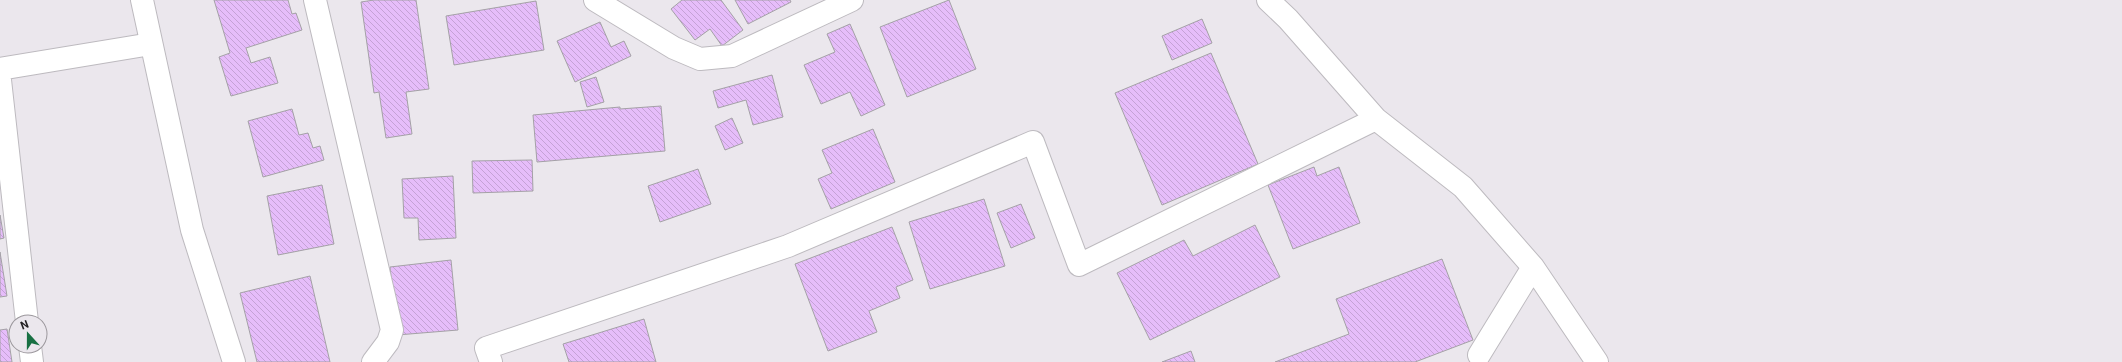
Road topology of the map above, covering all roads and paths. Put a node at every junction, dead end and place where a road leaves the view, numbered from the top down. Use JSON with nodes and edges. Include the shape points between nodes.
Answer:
{"nodes":[{"id":1,"x":142,"y":0,"type":"edge"},
{"id":2,"x":315,"y":0,"type":"edge"},
{"id":3,"x":595,"y":0,"type":"edge"},
{"id":4,"x":852,"y":0,"type":"edge"},
{"id":5,"x":1268,"y":0,"type":"edge"},
{"id":6,"x":151,"y":44,"type":"junction"},
{"id":7,"x":0,"y":69,"type":"edge"},
{"id":8,"x":0,"y":80,"type":"edge"},
{"id":9,"x":1376,"y":119,"type":"junction"},
{"id":10,"x":1533,"y":267,"type":"junction"},
{"id":11,"x":26,"y":314,"type":"edge"},
{"id":12,"x":1479,"y":354,"type":"dead end"},
{"id":13,"x":234,"y":362,"type":"edge"},
{"id":14,"x":373,"y":362,"type":"edge"},
{"id":15,"x":491,"y":362,"type":"edge"},
{"id":16,"x":1597,"y":362,"type":"edge"}],
"edges":[{"from":1,"to":6,"type":"street"},
{"from":2,"to":14,"type":"street","via":[[392,330],[388,342]]},
{"from":3,"to":4,"type":"street","via":[[674,48],[700,59],[732,56]]},
{"from":5,"to":9,"type":"street","via":[[1288,19]]},
{"from":6,"to":7,"type":"street"},
{"from":6,"to":13,"type":"street","via":[[192,230]]},
{"from":8,"to":11,"type":"street"},
{"from":9,"to":10,"type":"street","via":[[1463,187]]},
{"from":9,"to":15,"type":"street","via":[[1079,265],[1033,142],[788,246],[486,348]]},
{"from":10,"to":12,"type":"street"},
{"from":10,"to":16,"type":"street"}]}
